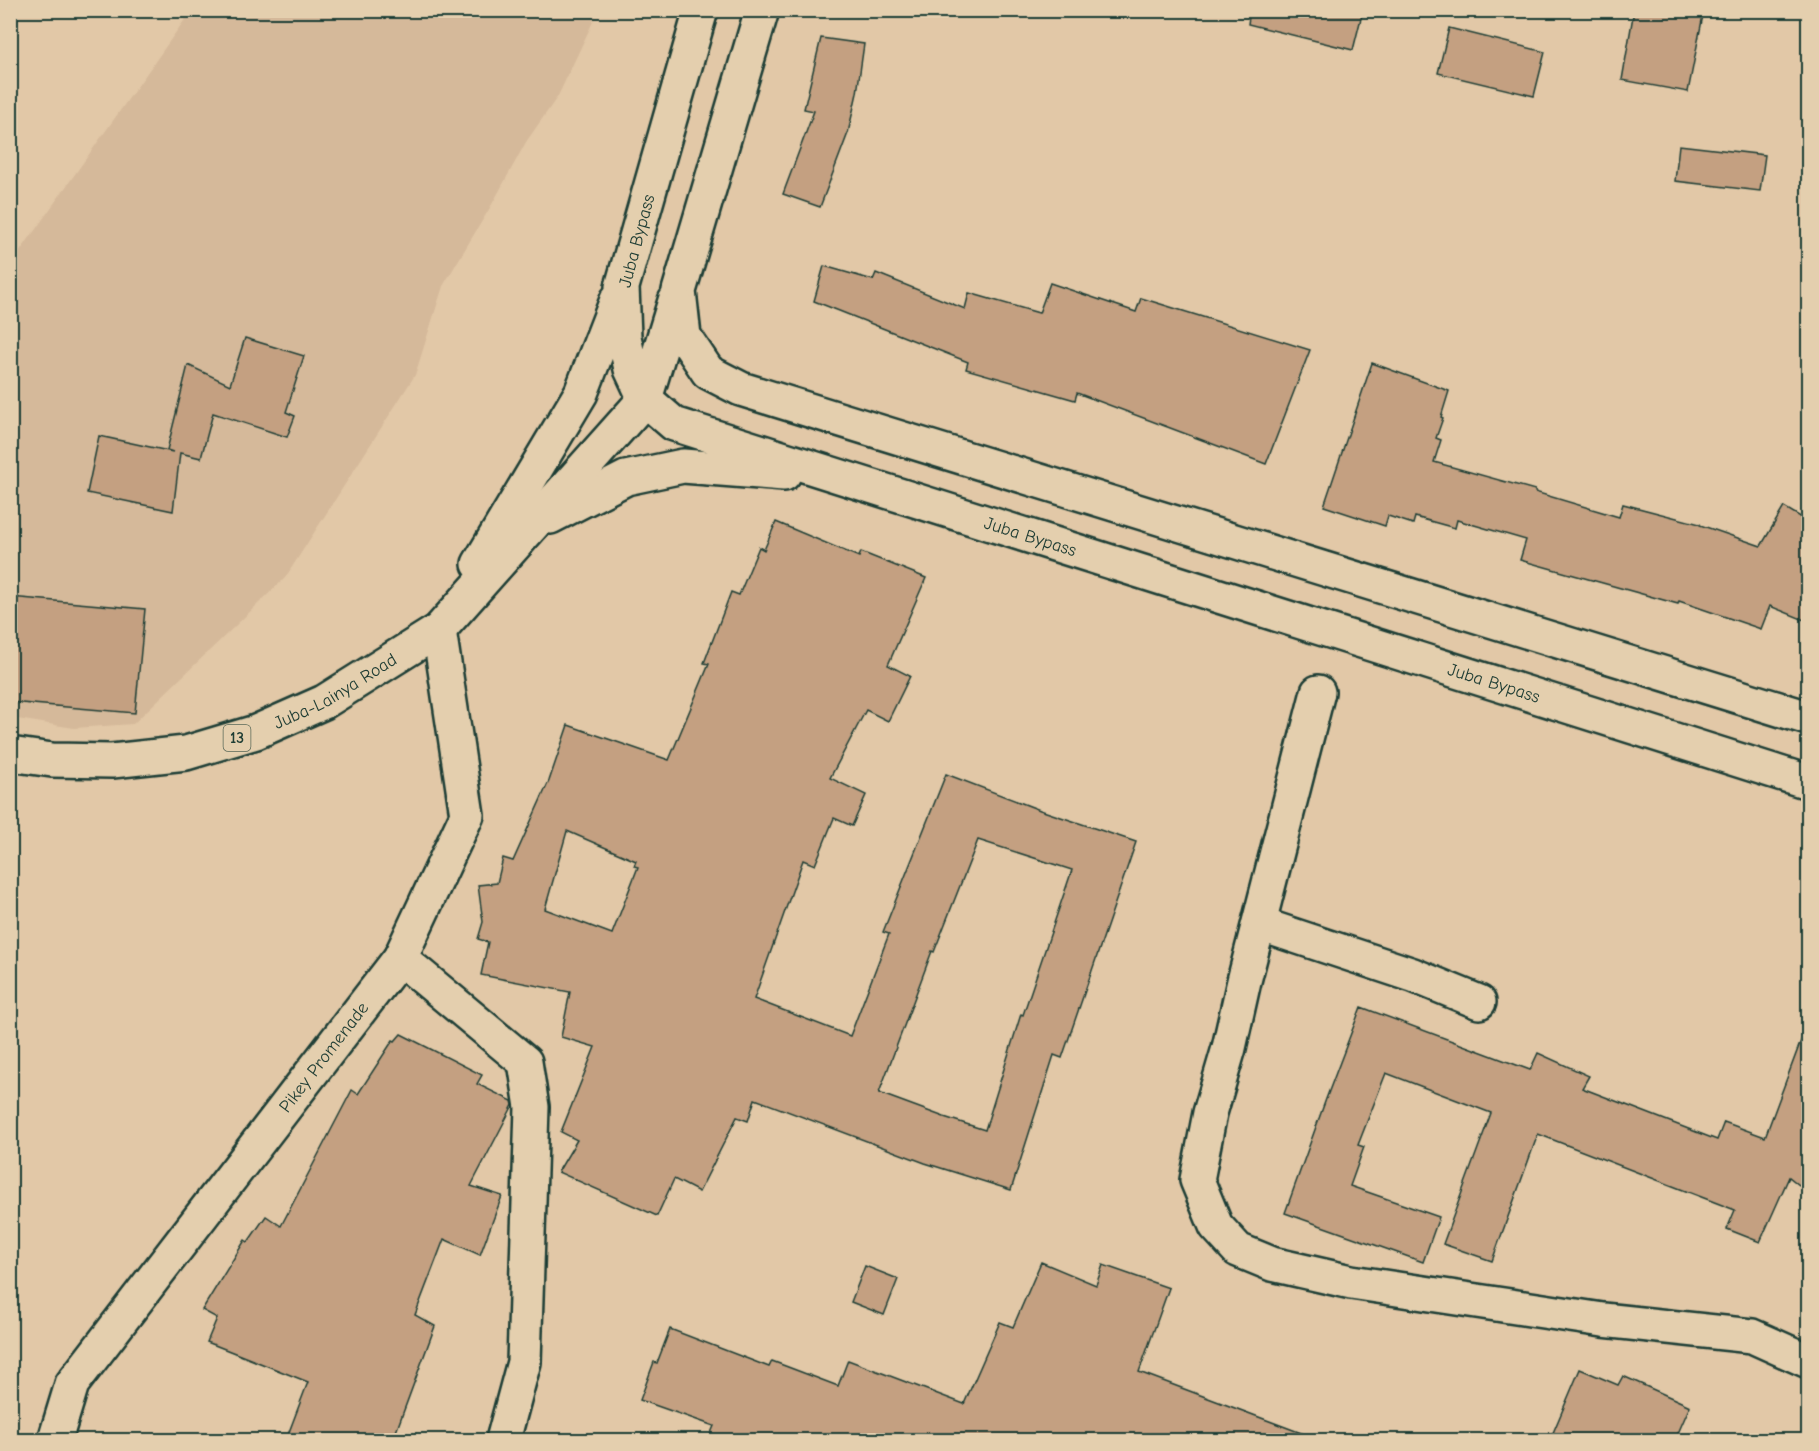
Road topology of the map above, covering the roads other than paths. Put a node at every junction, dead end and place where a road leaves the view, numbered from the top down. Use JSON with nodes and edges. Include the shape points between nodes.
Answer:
{"nodes":[{"id":1,"x":701,"y":10,"type":"edge"},
{"id":2,"x":762,"y":10,"type":"edge"},
{"id":3,"x":622,"y":287,"type":"junction"},
{"id":4,"x":679,"y":291,"type":"junction"},
{"id":5,"x":645,"y":399,"type":"junction"},
{"id":6,"x":849,"y":480,"type":"junction"},
{"id":7,"x":532,"y":526,"type":"junction"},
{"id":8,"x":439,"y":630,"type":"junction"},
{"id":9,"x":1318,"y":692,"type":"dead end"},
{"id":10,"x":1809,"y":718,"type":"edge"},
{"id":11,"x":10,"y":754,"type":"edge"},
{"id":12,"x":1809,"y":782,"type":"edge"},
{"id":13,"x":1259,"y":924,"type":"junction"},
{"id":14,"x":400,"y":958,"type":"junction"},
{"id":15,"x":1479,"y":1002,"type":"dead end"},
{"id":16,"x":1809,"y":1360,"type":"edge"},
{"id":17,"x":55,"y":1440,"type":"edge"},
{"id":18,"x":503,"y":1440,"type":"edge"}],
"edges":[{"from":1,"to":3,"type":"main road","name":"Juba Bypass"},
{"from":2,"to":4,"type":"main road"},
{"from":3,"to":5,"type":"main road","name":"Juba Bypass","via":[[624,337],[631,369]]},
{"from":3,"to":8,"type":"main road","name":"Juba-Lainya Road","via":[[581,393]]},
{"from":4,"to":5,"type":"main road","name":"Juba-Lainya Road"},
{"from":4,"to":10,"type":"main road","via":[[684,336],[708,372],[741,389]]},
{"from":5,"to":6,"type":"main road","name":"Juba Bypass","via":[[674,424]]},
{"from":5,"to":7,"type":"main road","name":"Juba-Lainya Road"},
{"from":6,"to":7,"type":"main road","via":[[683,466],[626,478]]},
{"from":6,"to":12,"type":"main road","name":"Juba Bypass"},
{"from":7,"to":8,"type":"main road","name":"Juba-Lainya Road"},
{"from":8,"to":11,"type":"main road","name":"Juba-Lainya Road","number":"13","via":[[324,702],[256,732],[186,753],[112,761],[52,760]]},
{"from":8,"to":14,"type":"main road","name":"Pikey Promenade","via":[[467,815]]},
{"from":9,"to":13,"type":"main road"},
{"from":13,"to":15,"type":"main road","via":[[1413,975]]},
{"from":13,"to":16,"type":"main road","via":[[1210,1113],[1197,1180],[1216,1226],[1238,1250],[1272,1264],[1351,1282],[1603,1320],[1752,1336]]},
{"from":14,"to":17,"type":"main road","name":"Pikey Promenade","via":[[72,1384]]},
{"from":14,"to":18,"type":"main road","via":[[525,1062],[531,1107],[524,1362]]}]}
